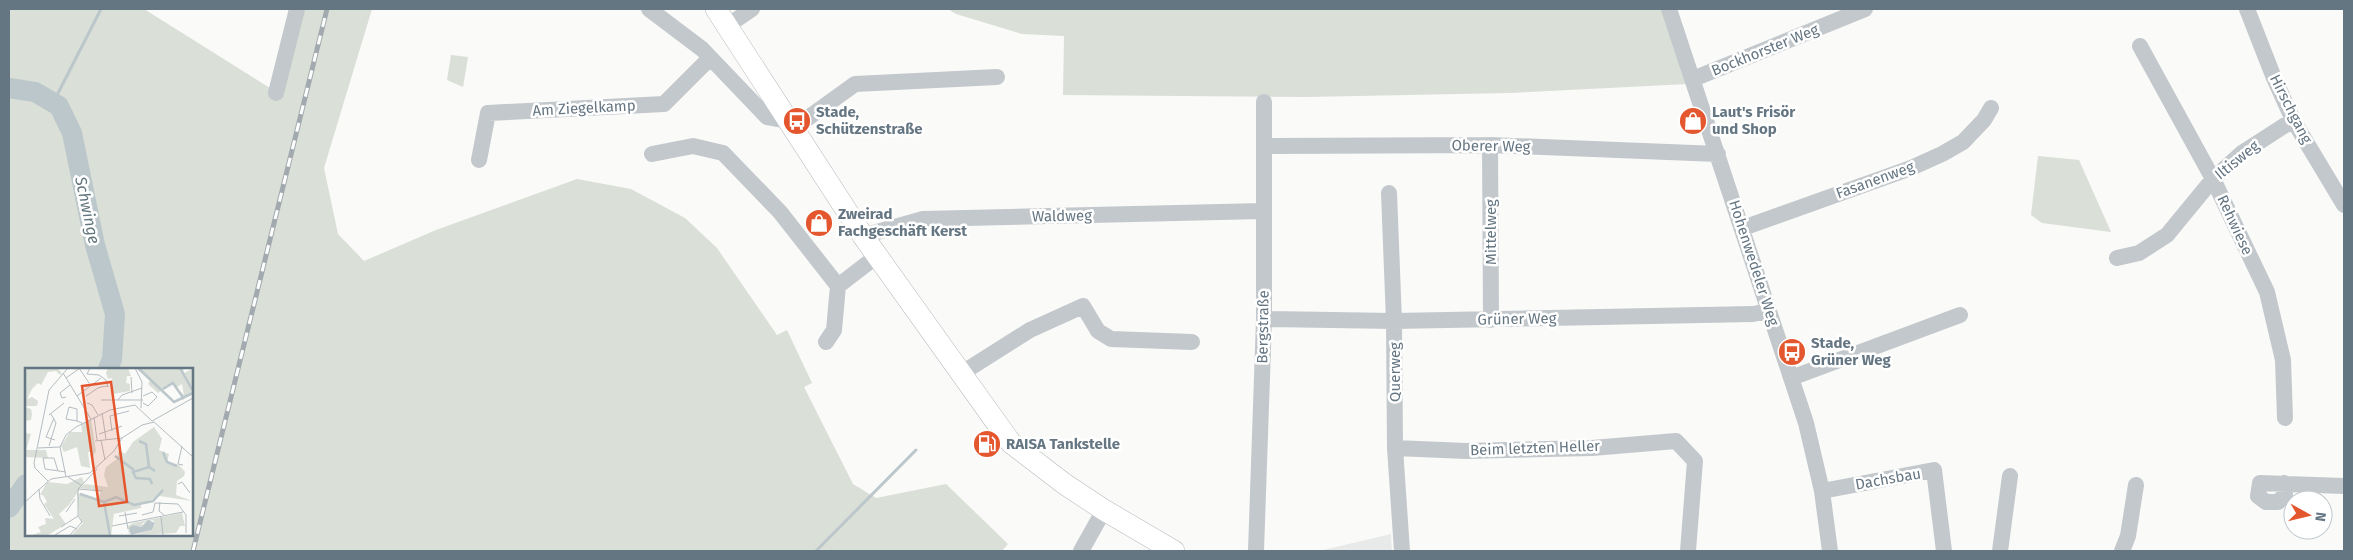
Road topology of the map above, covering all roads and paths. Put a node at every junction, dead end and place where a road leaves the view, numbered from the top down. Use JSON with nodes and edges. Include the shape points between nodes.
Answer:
{"nodes":[{"id":1,"x":297,"y":9,"type":"edge"},
{"id":2,"x":649,"y":9,"type":"edge"},
{"id":3,"x":752,"y":9,"type":"edge"},
{"id":4,"x":1669,"y":9,"type":"edge"},
{"id":5,"x":1864,"y":9,"type":"edge"},
{"id":6,"x":2247,"y":9,"type":"edge"},
{"id":7,"x":721,"y":17,"type":"edge"},
{"id":8,"x":2140,"y":46,"type":"dead end"},
{"id":9,"x":709,"y":59,"type":"junction"},
{"id":10,"x":997,"y":77,"type":"dead end"},
{"id":11,"x":1693,"y":79,"type":"junction"},
{"id":12,"x":276,"y":93,"type":"dead end"},
{"id":13,"x":1264,"y":102,"type":"dead end"},
{"id":14,"x":1991,"y":108,"type":"dead end"},
{"id":15,"x":2293,"y":120,"type":"junction"},
{"id":16,"x":792,"y":124,"type":"junction"},
{"id":17,"x":1490,"y":145,"type":"junction"},
{"id":18,"x":1264,"y":146,"type":"junction"},
{"id":19,"x":652,"y":154,"type":"dead end"},
{"id":20,"x":1718,"y":154,"type":"junction"},
{"id":21,"x":479,"y":160,"type":"dead end"},
{"id":22,"x":2213,"y":179,"type":"junction"},
{"id":23,"x":1389,"y":193,"type":"dead end"},
{"id":24,"x":2344,"y":205,"type":"edge"},
{"id":25,"x":1263,"y":211,"type":"junction"},
{"id":26,"x":1743,"y":228,"type":"junction"},
{"id":27,"x":863,"y":236,"type":"junction"},
{"id":28,"x":877,"y":256,"type":"junction"},
{"id":29,"x":2117,"y":258,"type":"dead end"},
{"id":30,"x":838,"y":286,"type":"junction"},
{"id":31,"x":1769,"y":311,"type":"junction"},
{"id":32,"x":1960,"y":315,"type":"dead end"},
{"id":33,"x":1264,"y":318,"type":"junction"},
{"id":34,"x":1491,"y":320,"type":"junction"},
{"id":35,"x":1394,"y":321,"type":"junction"},
{"id":36,"x":826,"y":342,"type":"dead end"},
{"id":37,"x":1192,"y":342,"type":"dead end"},
{"id":38,"x":962,"y":373,"type":"junction"},
{"id":39,"x":1791,"y":378,"type":"junction"},
{"id":40,"x":2285,"y":418,"type":"dead end"},
{"id":41,"x":1395,"y":448,"type":"junction"},
{"id":42,"x":2010,"y":476,"type":"dead end"},
{"id":43,"x":2284,"y":484,"type":"dead end"},
{"id":44,"x":2136,"y":485,"type":"dead end"},
{"id":45,"x":2344,"y":486,"type":"edge"},
{"id":46,"x":1822,"y":491,"type":"junction"},
{"id":47,"x":1104,"y":510,"type":"junction"},
{"id":48,"x":1081,"y":551,"type":"edge"},
{"id":49,"x":1174,"y":551,"type":"edge"},
{"id":50,"x":1256,"y":551,"type":"edge"},
{"id":51,"x":1402,"y":551,"type":"edge"},
{"id":52,"x":1688,"y":551,"type":"edge"},
{"id":53,"x":1830,"y":551,"type":"edge"},
{"id":54,"x":1944,"y":551,"type":"edge"},
{"id":55,"x":2000,"y":551,"type":"edge"},
{"id":56,"x":2122,"y":551,"type":"edge"}],
"edges":[{"from":1,"to":12,"type":"street"},
{"from":2,"to":9,"type":"street","via":[[702,49]]},
{"from":3,"to":7,"type":"street"},
{"from":4,"to":11,"type":"street","name":"Hohenwedeler Weg"},
{"from":5,"to":11,"type":"street","name":"Bockhorster Weg"},
{"from":6,"to":15,"type":"street","name":"Hirschgang"},
{"from":7,"to":16,"type":"main road"},
{"from":8,"to":22,"type":"street","name":"Rehwiese"},
{"from":9,"to":16,"type":"street","via":[[767,117]]},
{"from":9,"to":21,"type":"street","name":"Am Ziegelkamp","via":[[664,104],[488,112]]},
{"from":10,"to":16,"type":"street","via":[[855,84]]},
{"from":11,"to":20,"type":"street","name":"Hohenwedeler Weg"},
{"from":13,"to":18,"type":"street","name":"Bergstraße"},
{"from":14,"to":26,"type":"street","name":"Fasanenweg","via":[[1963,142],[1942,154]]},
{"from":15,"to":22,"type":"street","name":"Iltisweg","via":[[2242,153]]},
{"from":15,"to":24,"type":"street","name":"Hirschgang"},
{"from":16,"to":27,"type":"main road"},
{"from":17,"to":18,"type":"street","name":"Oberer Weg"},
{"from":17,"to":20,"type":"street","name":"Oberer Weg"},
{"from":17,"to":34,"type":"street","name":"Mittelweg"},
{"from":18,"to":25,"type":"street","name":"Bergstraße"},
{"from":19,"to":30,"type":"street","via":[[693,146],[722,153],[780,212]]},
{"from":20,"to":26,"type":"street","name":"Hohenwedeler Weg"},
{"from":22,"to":29,"type":"street","name":"Iltisweg","via":[[2167,234],[2139,253]]},
{"from":22,"to":40,"type":"street","name":"Rehwiese","via":[[2267,292],[2283,360]]},
{"from":23,"to":35,"type":"street","name":"Querweg"},
{"from":25,"to":27,"type":"street","name":"Waldweg","via":[[923,219]]},
{"from":25,"to":33,"type":"street","name":"Bergstraße"},
{"from":26,"to":31,"type":"street","name":"Hohenwedeler Weg"},
{"from":27,"to":28,"type":"main road"},
{"from":28,"to":30,"type":"street"},
{"from":28,"to":38,"type":"main road"},
{"from":30,"to":36,"type":"street","via":[[834,330]]},
{"from":31,"to":34,"type":"street","name":"Grüner Weg"},
{"from":31,"to":39,"type":"street","name":"Hohenwedeler Weg"},
{"from":32,"to":39,"type":"street"},
{"from":33,"to":35,"type":"street","name":"Grüner Weg"},
{"from":33,"to":50,"type":"street","name":"Bergstraße"},
{"from":34,"to":35,"type":"street","name":"Grüner Weg"},
{"from":35,"to":41,"type":"street","name":"Querweg"},
{"from":37,"to":38,"type":"street","via":[[1111,339],[1098,331],[1083,306],[1030,330]]},
{"from":38,"to":47,"type":"main road","via":[[1011,443]]},
{"from":39,"to":46,"type":"street","name":"Hohenwedeler Weg","via":[[1806,423]]},
{"from":41,"to":51,"type":"street","name":"Querweg"},
{"from":41,"to":52,"type":"street","name":"Beim letzten Heller","via":[[1466,451],[1592,448],[1676,441],[1695,461]]},
{"from":42,"to":55,"type":"street"},
{"from":43,"to":45,"type":"street"},
{"from":44,"to":56,"type":"street","via":[[2128,536]]},
{"from":46,"to":53,"type":"street","name":"Hohenwedeler Weg"},
{"from":46,"to":54,"type":"street","name":"Dachsbau","via":[[1934,470]]},
{"from":47,"to":48,"type":"street"},
{"from":47,"to":49,"type":"main road"}]}
